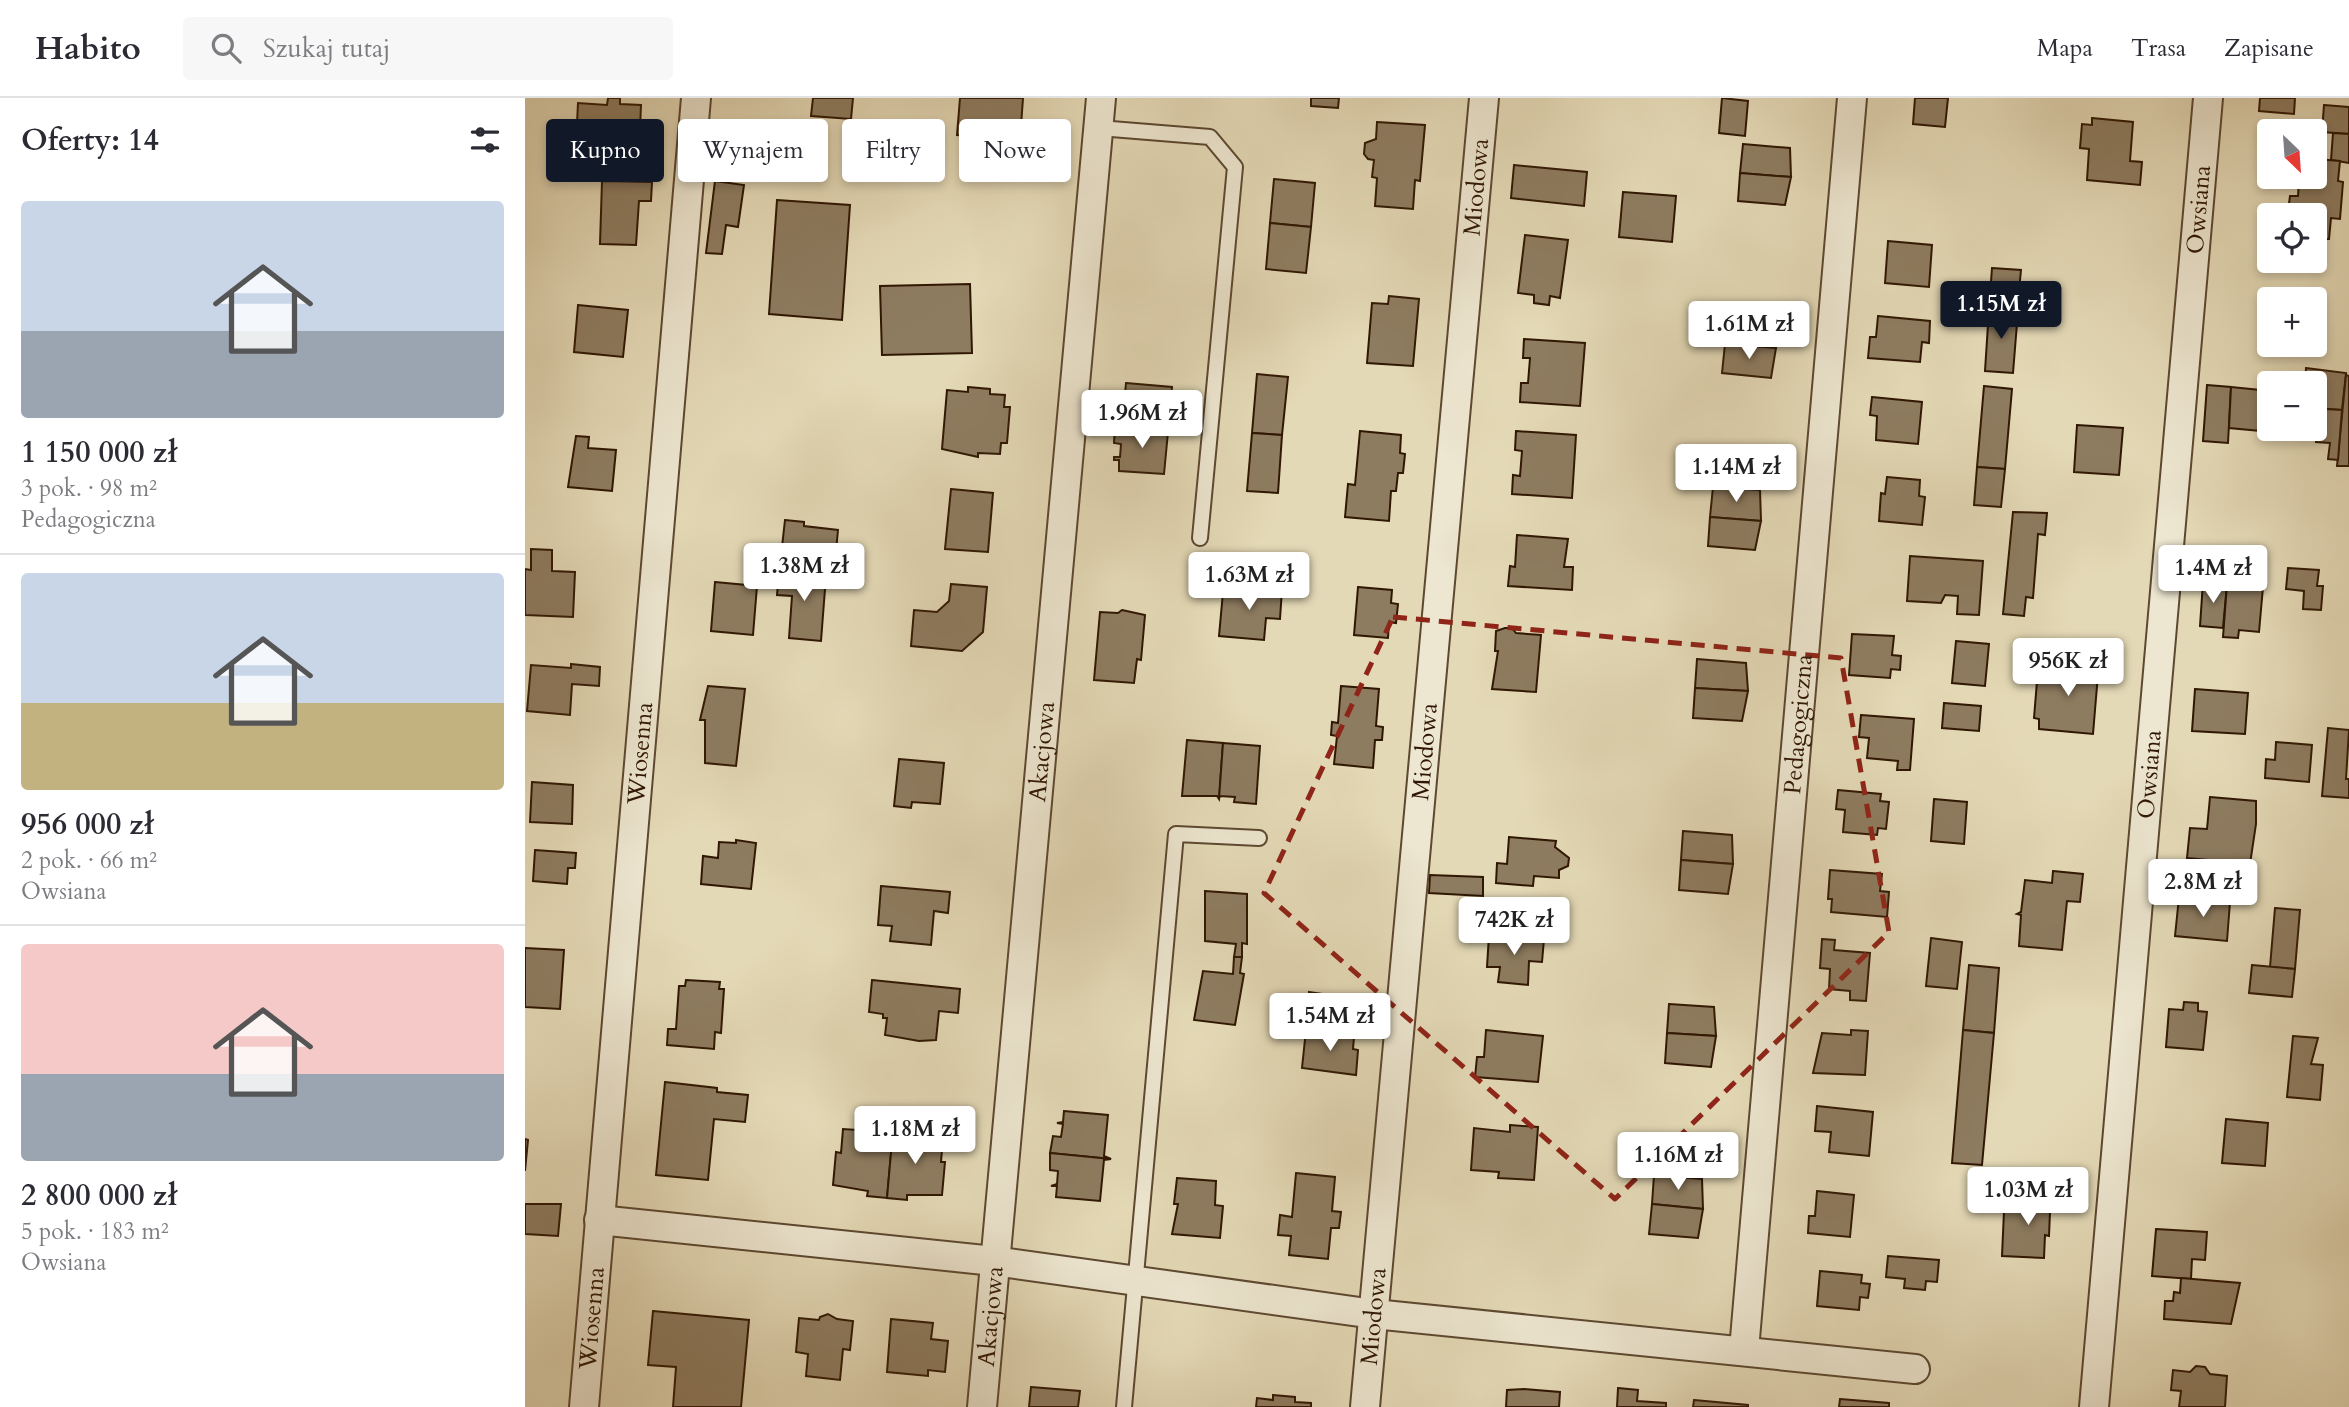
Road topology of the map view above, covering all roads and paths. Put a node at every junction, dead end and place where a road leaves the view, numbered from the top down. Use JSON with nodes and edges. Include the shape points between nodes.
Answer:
{"nodes":[{"id":1,"x":696,"y":98,"type":"edge"},
{"id":2,"x":1101,"y":98,"type":"edge"},
{"id":3,"x":1484,"y":98,"type":"edge"},
{"id":4,"x":1853,"y":98,"type":"edge"},
{"id":5,"x":2208,"y":98,"type":"edge"},
{"id":6,"x":1099,"y":128,"type":"junction"},
{"id":7,"x":1200,"y":538,"type":"dead end"},
{"id":8,"x":1259,"y":838,"type":"dead end"},
{"id":9,"x":599,"y":1220,"type":"junction"},
{"id":10,"x":994,"y":1261,"type":"junction"},
{"id":11,"x":1136,"y":1281,"type":"junction"},
{"id":12,"x":1374,"y":1314,"type":"junction"},
{"id":13,"x":1744,"y":1350,"type":"junction"},
{"id":14,"x":1915,"y":1369,"type":"dead end"},
{"id":15,"x":584,"y":1407,"type":"edge"},
{"id":16,"x":982,"y":1407,"type":"edge"},
{"id":17,"x":1124,"y":1407,"type":"edge"},
{"id":18,"x":1365,"y":1407,"type":"edge"},
{"id":19,"x":2094,"y":1407,"type":"edge"}],
"edges":[{"from":1,"to":9,"type":"street","name":"Wiosenna"},
{"from":2,"to":6,"type":"street","name":"Akacjowa"},
{"from":3,"to":12,"type":"street","name":"Miodowa"},
{"from":4,"to":13,"type":"street","name":"Pedagogiczna"},
{"from":5,"to":19,"type":"street","name":"Owsiana"},
{"from":6,"to":7,"type":"lane","via":[[1210,137],[1235,167]]},
{"from":6,"to":10,"type":"street","name":"Akacjowa"},
{"from":8,"to":11,"type":"lane","via":[[1176,834]]},
{"from":9,"to":10,"type":"street"},
{"from":9,"to":15,"type":"street","name":"Wiosenna"},
{"from":10,"to":11,"type":"street"},
{"from":10,"to":16,"type":"street","name":"Akacjowa"},
{"from":11,"to":12,"type":"street"},
{"from":11,"to":17,"type":"lane"},
{"from":12,"to":13,"type":"street"},
{"from":12,"to":18,"type":"street","name":"Miodowa"},
{"from":13,"to":14,"type":"street"}]}
